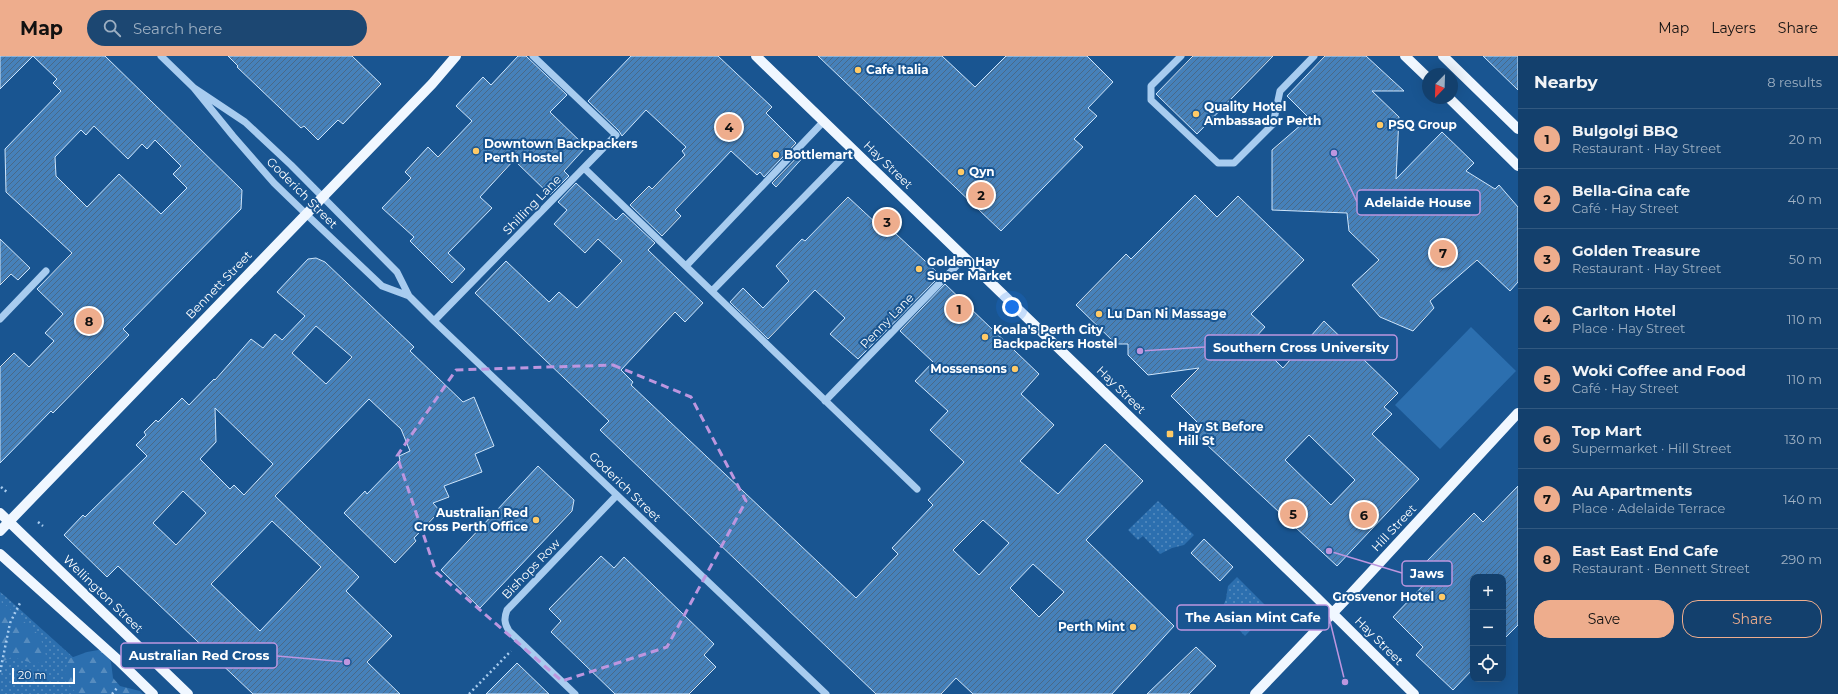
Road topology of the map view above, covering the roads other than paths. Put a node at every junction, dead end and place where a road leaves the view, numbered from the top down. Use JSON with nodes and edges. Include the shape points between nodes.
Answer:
{"nodes":[{"id":1,"x":161,"y":56,"type":"edge"},
{"id":2,"x":456,"y":56,"type":"edge"},
{"id":3,"x":533,"y":56,"type":"edge"},
{"id":4,"x":756,"y":56,"type":"edge"},
{"id":5,"x":1181,"y":56,"type":"edge"},
{"id":6,"x":1314,"y":56,"type":"edge"},
{"id":7,"x":1405,"y":56,"type":"edge"},
{"id":8,"x":1443,"y":56,"type":"edge"},
{"id":9,"x":1422,"y":72,"type":"edge"},
{"id":10,"x":194,"y":88,"type":"junction"},
{"id":11,"x":1455,"y":104,"type":"edge"},
{"id":12,"x":824,"y":121,"type":"junction"},
{"id":13,"x":1518,"y":129,"type":"edge"},
{"id":14,"x":852,"y":148,"type":"junction"},
{"id":15,"x":1518,"y":166,"type":"edge"},
{"id":16,"x":584,"y":168,"type":"junction"},
{"id":17,"x":322,"y":196,"type":"junction"},
{"id":18,"x":306,"y":214,"type":"junction"},
{"id":19,"x":964,"y":257,"type":"junction"},
{"id":20,"x":686,"y":266,"type":"junction"},
{"id":21,"x":46,"y":271,"type":"dead end"},
{"id":22,"x":712,"y":292,"type":"junction"},
{"id":23,"x":409,"y":296,"type":"junction"},
{"id":24,"x":0,"y":319,"type":"edge"},
{"id":25,"x":434,"y":321,"type":"junction"},
{"id":26,"x":825,"y":401,"type":"junction"},
{"id":27,"x":1518,"y":413,"type":"edge"},
{"id":28,"x":917,"y":489,"type":"dead end"},
{"id":29,"x":616,"y":495,"type":"junction"},
{"id":30,"x":0,"y":513,"type":"edge"},
{"id":31,"x":9,"y":521,"type":"junction"},
{"id":32,"x":0,"y":530,"type":"edge"},
{"id":33,"x":0,"y":554,"type":"edge"},
{"id":34,"x":1332,"y":614,"type":"junction"},
{"id":35,"x":153,"y":694,"type":"edge"},
{"id":36,"x":188,"y":694,"type":"edge"},
{"id":37,"x":575,"y":694,"type":"edge"},
{"id":38,"x":826,"y":694,"type":"edge"},
{"id":39,"x":1255,"y":694,"type":"edge"},
{"id":40,"x":1414,"y":694,"type":"edge"}],
"edges":[{"from":1,"to":10,"type":"street","name":"Goderich Street"},
{"from":2,"to":17,"type":"main road","name":"Bennett Street"},
{"from":3,"to":16,"type":"street","name":"Shilling Lane","via":[[616,135]]},
{"from":4,"to":12,"type":"main road","name":"Hay Street"},
{"from":5,"to":6,"type":"street","via":[[1151,86],[1152,100],[1218,163],[1234,163],[1273,124],[1280,91]]},
{"from":7,"to":9,"type":"main road"},
{"from":8,"to":13,"type":"main road"},
{"from":10,"to":17,"type":"street","name":"Goderich Street","via":[[245,122]]},
{"from":10,"to":18,"type":"street","name":"Goderich Street","via":[[274,183]]},
{"from":11,"to":15,"type":"main road"},
{"from":12,"to":14,"type":"main road","name":"Hay Street"},
{"from":12,"to":20,"type":"street"},
{"from":14,"to":19,"type":"main road","name":"Hay Street"},
{"from":14,"to":22,"type":"street"},
{"from":16,"to":20,"type":"street"},
{"from":16,"to":25,"type":"street","name":"Shilling Lane"},
{"from":17,"to":18,"type":"main road","name":"Bennett Street"},
{"from":17,"to":23,"type":"street","name":"Goderich Street","via":[[397,272]]},
{"from":18,"to":23,"type":"street","name":"Goderich Street","via":[[382,286]]},
{"from":18,"to":31,"type":"main road","name":"Bennett Street"},
{"from":19,"to":26,"type":"street","name":"Penny Lane"},
{"from":19,"to":34,"type":"main road","name":"Hay Street"},
{"from":20,"to":22,"type":"street"},
{"from":21,"to":24,"type":"street"},
{"from":22,"to":26,"type":"street"},
{"from":23,"to":25,"type":"street","name":"Goderich Street"},
{"from":25,"to":29,"type":"street","name":"Goderich Street"},
{"from":26,"to":28,"type":"street"},
{"from":27,"to":34,"type":"main road","name":"Hill Street"},
{"from":29,"to":37,"type":"street","name":"Bishops Row","via":[[507,610],[504,621],[520,642]]},
{"from":29,"to":38,"type":"street","name":"Goderich Street"},
{"from":30,"to":31,"type":"main road","name":"Wellington Street"},
{"from":31,"to":32,"type":"main road","name":"Bennett Street"},
{"from":31,"to":36,"type":"main road","name":"Wellington Street"},
{"from":33,"to":35,"type":"main road"},
{"from":34,"to":39,"type":"main road","name":"Hill Street"},
{"from":34,"to":40,"type":"main road","name":"Hay Street"}]}
